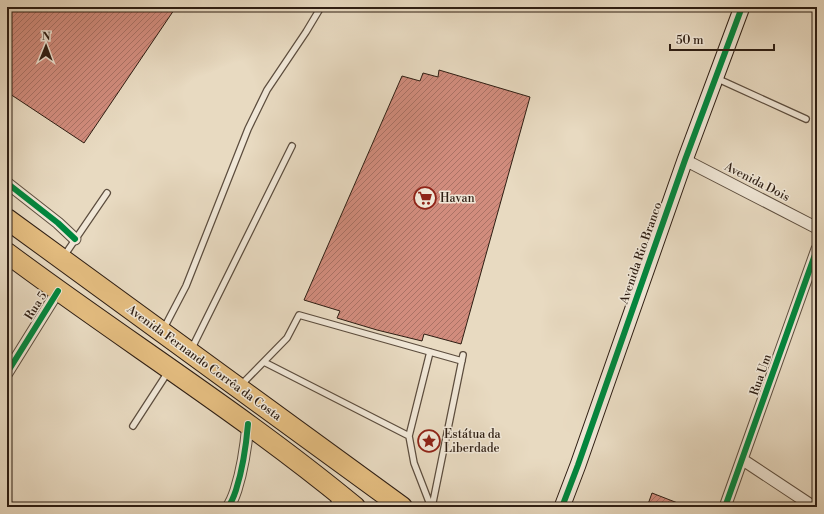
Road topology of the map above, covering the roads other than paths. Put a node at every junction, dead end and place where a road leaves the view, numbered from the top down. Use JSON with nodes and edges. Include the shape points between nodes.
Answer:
{"nodes":[{"id":1,"x":321,"y":7,"type":"edge"},
{"id":2,"x":742,"y":7,"type":"edge"},
{"id":3,"x":716,"y":78,"type":"junction"},
{"id":4,"x":806,"y":119,"type":"dead end"},
{"id":5,"x":292,"y":146,"type":"dead end"},
{"id":6,"x":685,"y":160,"type":"junction"},
{"id":7,"x":7,"y":183,"type":"edge"},
{"id":8,"x":107,"y":193,"type":"dead end"},
{"id":9,"x":7,"y":219,"type":"edge"},
{"id":10,"x":817,"y":228,"type":"edge"},
{"id":11,"x":75,"y":239,"type":"junction"},
{"id":12,"x":817,"y":249,"type":"edge"},
{"id":13,"x":7,"y":253,"type":"edge"},
{"id":14,"x":62,"y":259,"type":"junction"},
{"id":15,"x":58,"y":291,"type":"junction"},
{"id":16,"x":162,"y":332,"type":"junction"},
{"id":17,"x":190,"y":352,"type":"junction"},
{"id":18,"x":430,"y":352,"type":"junction"},
{"id":19,"x":264,"y":362,"type":"junction"},
{"id":20,"x":170,"y":369,"type":"junction"},
{"id":21,"x":7,"y":373,"type":"edge"},
{"id":22,"x":238,"y":388,"type":"junction"},
{"id":23,"x":248,"y":424,"type":"junction"},
{"id":24,"x":133,"y":426,"type":"dead end"},
{"id":25,"x":409,"y":436,"type":"junction"},
{"id":26,"x":743,"y":460,"type":"junction"},
{"id":27,"x":342,"y":503,"type":"edge"},
{"id":28,"x":232,"y":506,"type":"edge"},
{"id":29,"x":402,"y":507,"type":"edge"},
{"id":30,"x":431,"y":507,"type":"edge"},
{"id":31,"x":562,"y":507,"type":"edge"},
{"id":32,"x":726,"y":507,"type":"edge"},
{"id":33,"x":814,"y":507,"type":"edge"}],
"edges":[{"from":1,"to":16,"type":"lane","via":[[267,90],[248,129],[186,286]]},
{"from":2,"to":3,"type":"street","name":"Avenida Rio Branco"},
{"from":3,"to":4,"type":"lane"},
{"from":3,"to":6,"type":"street","name":"Avenida Rio Branco"},
{"from":5,"to":17,"type":"lane"},
{"from":6,"to":10,"type":"street","name":"Avenida Dois"},
{"from":6,"to":31,"type":"street","name":"Avenida Rio Branco"},
{"from":7,"to":11,"type":"street"},
{"from":8,"to":11,"type":"lane"},
{"from":9,"to":14,"type":"highway","name":"Avenida Fernando Corrêa da Costa"},
{"from":11,"to":14,"type":"lane"},
{"from":12,"to":26,"type":"street","name":"Rua Um"},
{"from":13,"to":15,"type":"highway","name":"Avenida Fernando Corrêa da Costa"},
{"from":14,"to":16,"type":"highway","name":"Avenida Fernando Corrêa da Costa"},
{"from":15,"to":20,"type":"highway","name":"Avenida Fernando Corrêa da Costa"},
{"from":15,"to":21,"type":"street","name":"Rua 5"},
{"from":16,"to":17,"type":"highway","name":"Avenida Fernando Corrêa da Costa"},
{"from":17,"to":22,"type":"highway","name":"Avenida Fernando Corrêa da Costa"},
{"from":18,"to":19,"type":"lane","via":[[299,315],[288,338]]},
{"from":18,"to":25,"type":"lane"},
{"from":18,"to":30,"type":"lane","via":[[463,358]]},
{"from":19,"to":22,"type":"lane"},
{"from":19,"to":25,"type":"lane"},
{"from":20,"to":23,"type":"highway","name":"Avenida Fernando Corrêa da Costa"},
{"from":20,"to":24,"type":"lane"},
{"from":22,"to":29,"type":"highway","name":"Avenida Fernando Corrêa da Costa"},
{"from":23,"to":27,"type":"highway","name":"Avenida Fernando Corrêa da Costa"},
{"from":23,"to":28,"type":"street","via":[[246,450]]},
{"from":25,"to":30,"type":"lane","via":[[414,463]]},
{"from":26,"to":32,"type":"street","name":"Rua Um"},
{"from":26,"to":33,"type":"street"}]}
